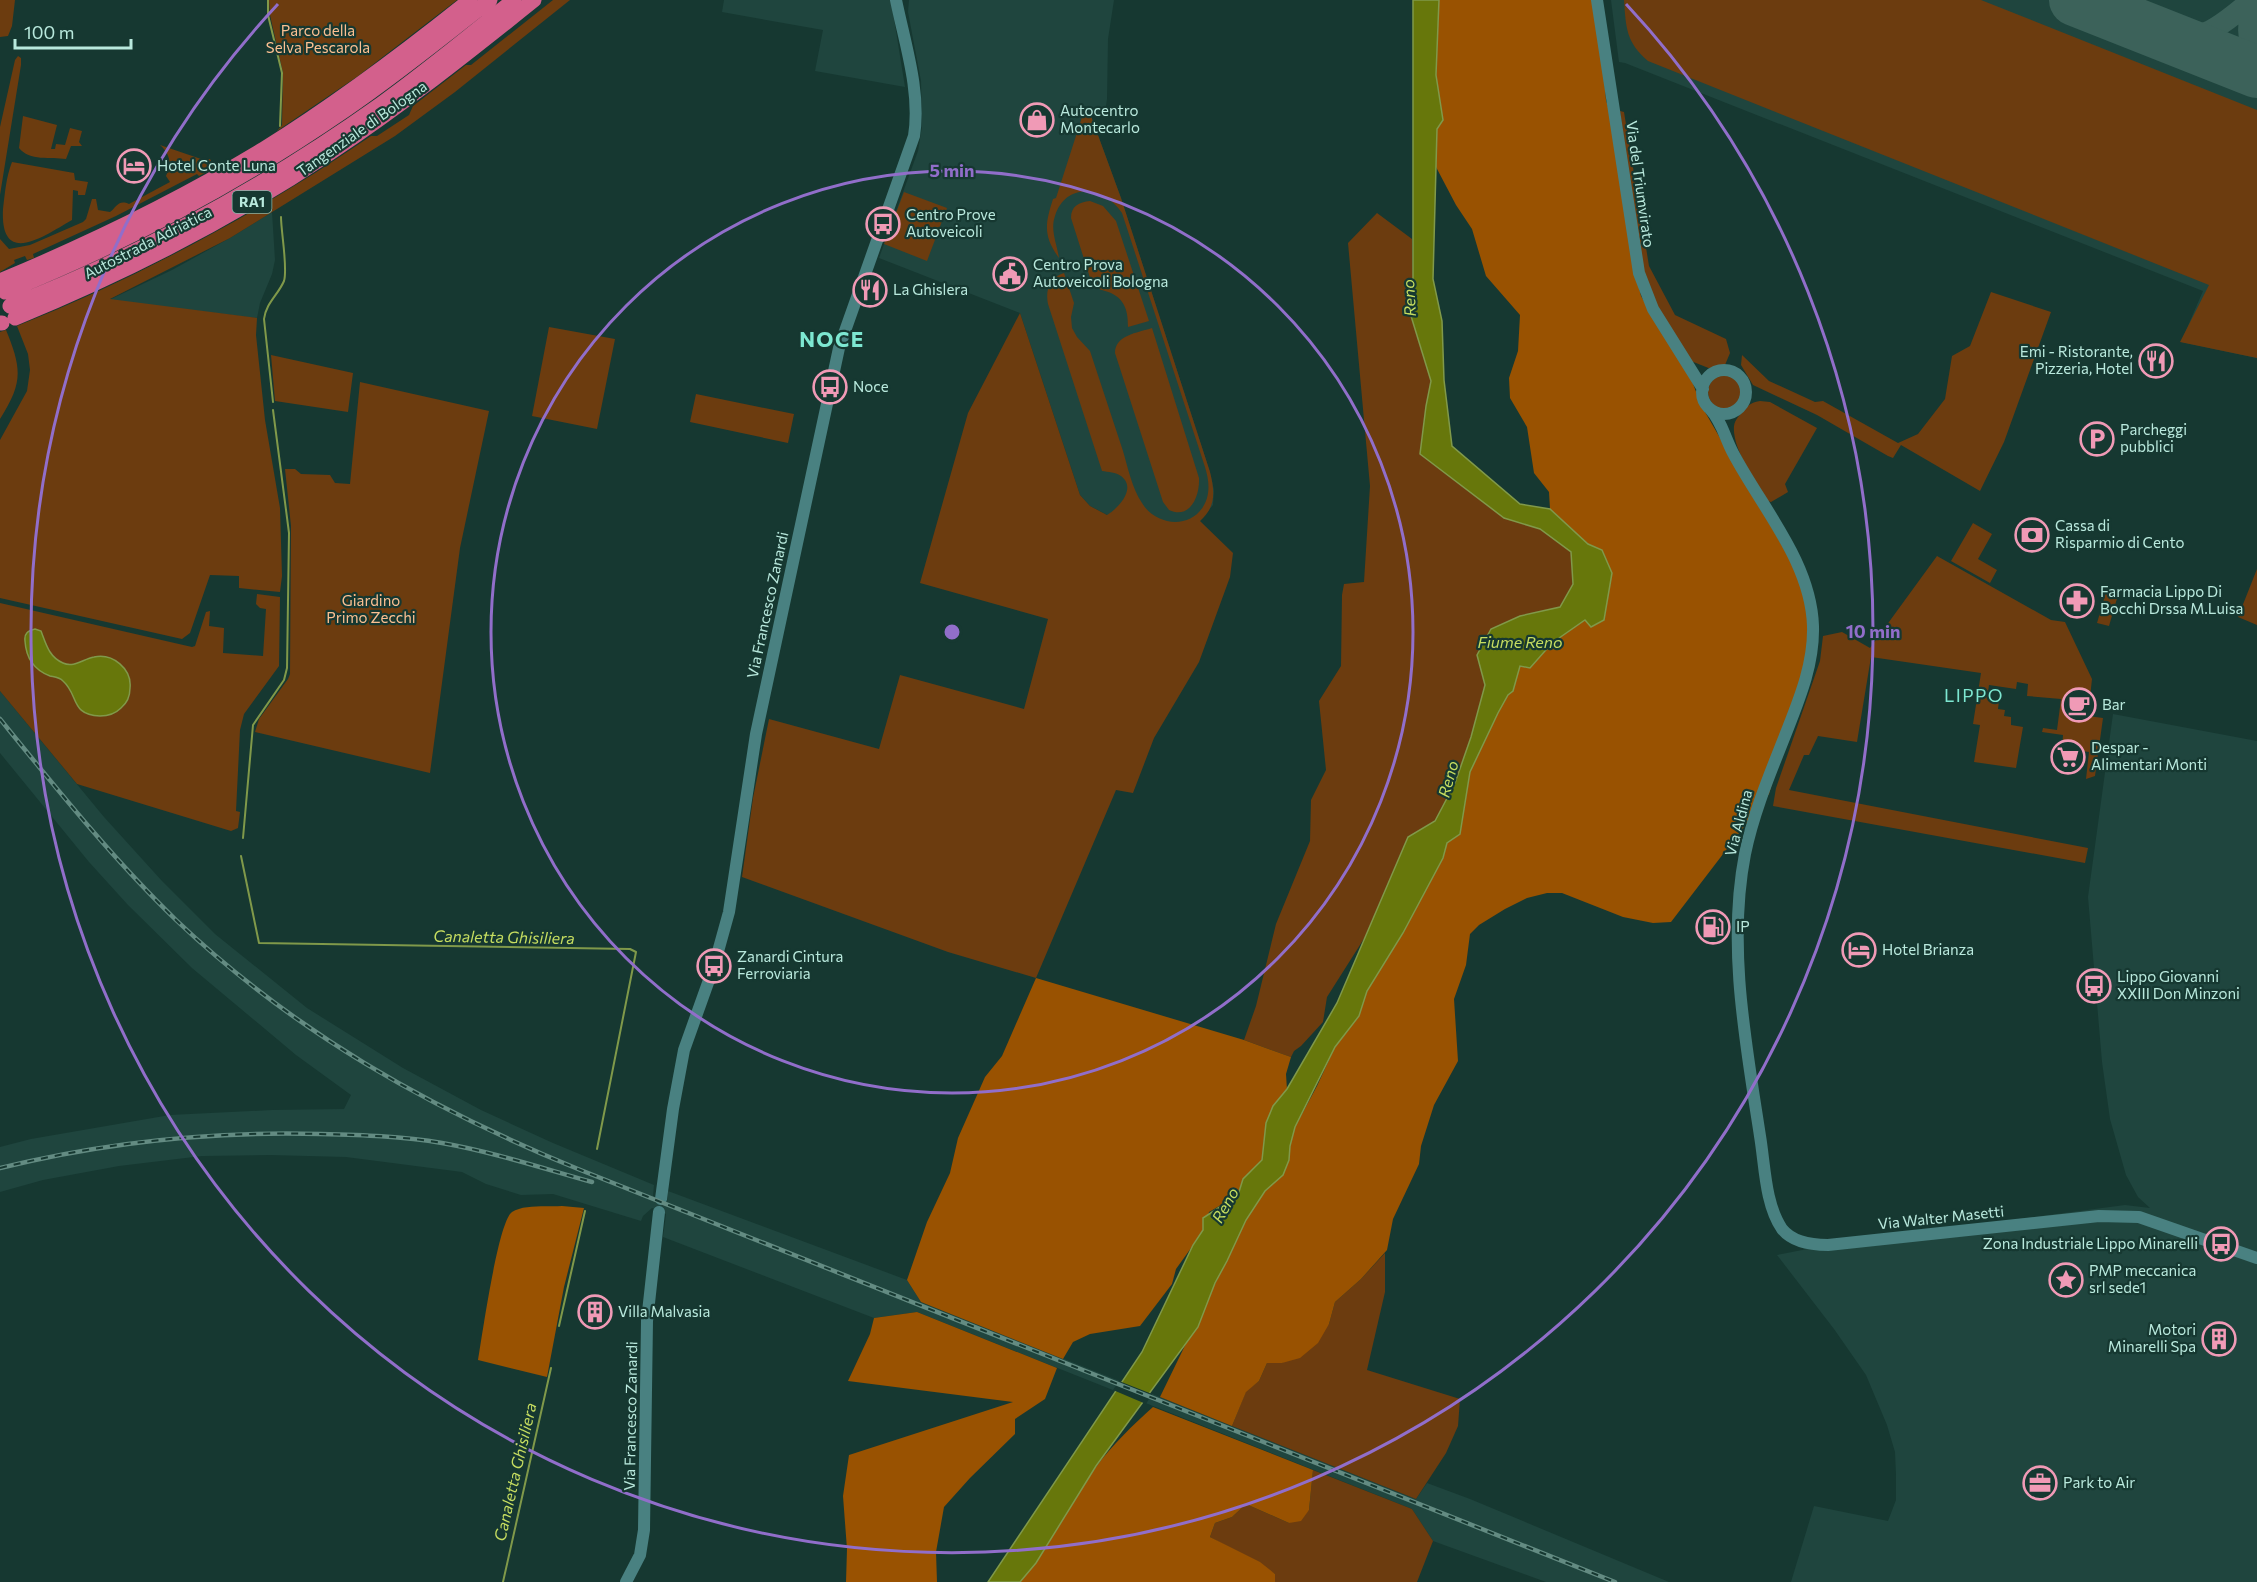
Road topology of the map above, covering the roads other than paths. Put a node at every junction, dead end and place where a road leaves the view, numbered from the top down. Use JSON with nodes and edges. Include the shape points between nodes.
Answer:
{"nodes":[{"id":1,"x":470,"y":0,"type":"edge"},
{"id":2,"x":490,"y":0,"type":"edge"},
{"id":3,"x":514,"y":0,"type":"edge"},
{"id":4,"x":534,"y":0,"type":"edge"},
{"id":5,"x":896,"y":0,"type":"edge"},
{"id":6,"x":902,"y":0,"type":"edge"},
{"id":7,"x":1598,"y":0,"type":"edge"},
{"id":8,"x":902,"y":24,"type":"junction"},
{"id":9,"x":5,"y":307,"type":"edge"},
{"id":10,"x":1684,"y":362,"type":"junction"},
{"id":11,"x":1715,"y":373,"type":"junction"},
{"id":12,"x":1703,"y":389,"type":"junction"},
{"id":13,"x":1710,"y":409,"type":"junction"},
{"id":14,"x":1736,"y":411,"type":"junction"},
{"id":15,"x":1742,"y":469,"type":"junction"},
{"id":16,"x":661,"y":1199,"type":"dead end"},
{"id":17,"x":1772,"y":1208,"type":"joint"},
{"id":18,"x":659,"y":1212,"type":"dead end"},
{"id":19,"x":2257,"y":1258,"type":"edge"},
{"id":20,"x":626,"y":1582,"type":"edge"}],
"edges":[{"from":1,"to":9,"type":"highway","number":"RA1","via":[[381,70],[263,149],[195,189],[69,252]]},
{"from":2,"to":9,"type":"highway","name":"Autostrada Adriatica","via":[[372,91],[266,161]]},
{"from":3,"to":9,"type":"highway","name":"Autostrada Adriatica","via":[[381,104],[240,195],[135,252]]},
{"from":4,"to":9,"type":"highway","name":"Tangenziale di Bologna","number":"RA1","via":[[389,113],[276,188],[157,254],[78,291]]},
{"from":5,"to":8,"type":"street","name":"Via Francesco Zanardi"},
{"from":6,"to":8,"type":"street","name":"Via Francesco Zanardi"},
{"from":7,"to":10,"type":"street","name":"Via del Triumvirato","via":[[1639,273],[1653,309]]},
{"from":8,"to":16,"type":"street","name":"Via Francesco Zanardi","via":[[915,97],[914,136],[843,333],[756,734],[729,912],[684,1050]]},
{"from":10,"to":11,"type":"street"},
{"from":10,"to":12,"type":"street","name":"Via del Triumvirato"},
{"from":11,"to":12,"type":"street"},
{"from":11,"to":14,"type":"street","via":[[1733,372],[1743,381],[1746,397]]},
{"from":12,"to":13,"type":"street"},
{"from":13,"to":14,"type":"street","via":[[1723,414]]},
{"from":13,"to":15,"type":"street","name":"Via Aldina","via":[[1718,417]]},
{"from":14,"to":15,"type":"street","name":"Via Aldina","via":[[1731,436]]},
{"from":15,"to":17,"type":"street","name":"Via Aldina","via":[[1801,573],[1809,594],[1813,625],[1810,663],[1761,798],[1745,853],[1740,893],[1740,989]]},
{"from":17,"to":19,"type":"street","name":"Via Walter Masetti","via":[[1789,1235],[1817,1245],[2130,1215]]},
{"from":18,"to":20,"type":"street","name":"Via Francesco Zanardi","via":[[647,1321],[644,1530],[640,1555]]}]}
